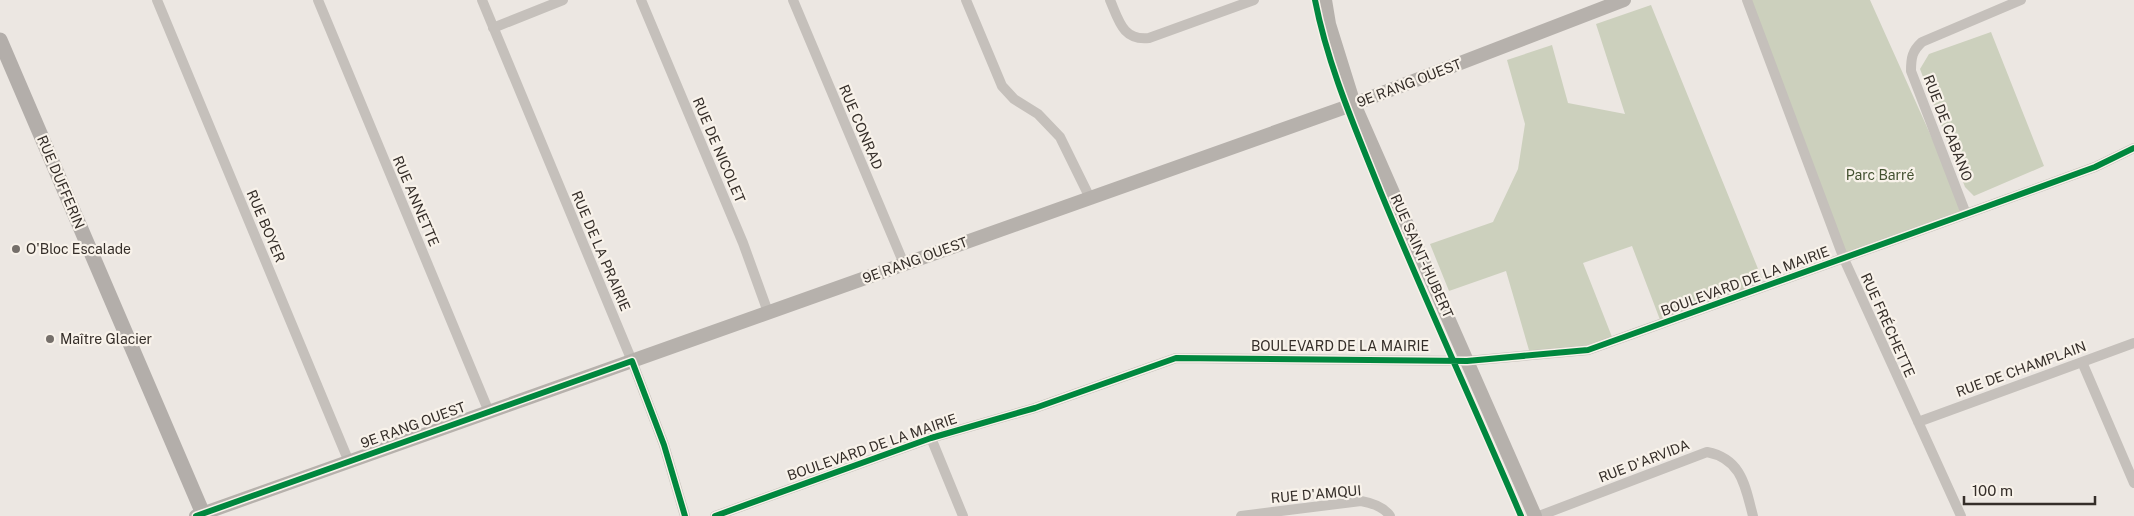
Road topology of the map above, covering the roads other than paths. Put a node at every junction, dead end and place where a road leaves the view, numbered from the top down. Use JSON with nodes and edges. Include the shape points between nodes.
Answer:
{"nodes":[{"id":1,"x":157,"y":0,"type":"edge"},
{"id":2,"x":318,"y":0,"type":"edge"},
{"id":3,"x":482,"y":0,"type":"edge"},
{"id":4,"x":564,"y":0,"type":"edge"},
{"id":5,"x":641,"y":0,"type":"edge"},
{"id":6,"x":793,"y":0,"type":"edge"},
{"id":7,"x":966,"y":0,"type":"edge"},
{"id":8,"x":1110,"y":0,"type":"edge"},
{"id":9,"x":1254,"y":0,"type":"edge"},
{"id":10,"x":1325,"y":0,"type":"edge"},
{"id":11,"x":1624,"y":0,"type":"edge"},
{"id":12,"x":1747,"y":0,"type":"edge"},
{"id":13,"x":2022,"y":0,"type":"edge"},
{"id":14,"x":493,"y":28,"type":"junction"},
{"id":15,"x":0,"y":40,"type":"edge"},
{"id":16,"x":4,"y":59,"type":"edge"},
{"id":17,"x":1354,"y":104,"type":"junction"},
{"id":18,"x":2134,"y":148,"type":"edge"},
{"id":19,"x":1090,"y":198,"type":"junction"},
{"id":20,"x":1966,"y":214,"type":"junction"},
{"id":21,"x":1844,"y":259,"type":"junction"},
{"id":22,"x":904,"y":264,"type":"junction"},
{"id":23,"x":768,"y":312,"type":"junction"},
{"id":24,"x":2134,"y":343,"type":"edge"},
{"id":25,"x":632,"y":361,"type":"junction"},
{"id":26,"x":1467,"y":361,"type":"junction"},
{"id":27,"x":2082,"y":362,"type":"junction"},
{"id":28,"x":489,"y":412,"type":"junction"},
{"id":29,"x":1918,"y":422,"type":"junction"},
{"id":30,"x":931,"y":438,"type":"junction"},
{"id":31,"x":349,"y":462,"type":"junction"},
{"id":32,"x":2134,"y":483,"type":"edge"},
{"id":33,"x":201,"y":515,"type":"edge"},
{"id":34,"x":685,"y":516,"type":"edge"},
{"id":35,"x":715,"y":516,"type":"edge"},
{"id":36,"x":963,"y":516,"type":"edge"},
{"id":37,"x":1241,"y":516,"type":"edge"},
{"id":38,"x":1390,"y":516,"type":"edge"},
{"id":39,"x":1535,"y":516,"type":"edge"},
{"id":40,"x":1539,"y":516,"type":"edge"},
{"id":41,"x":1753,"y":516,"type":"edge"},
{"id":42,"x":1961,"y":516,"type":"edge"}],
"edges":[{"from":1,"to":31,"type":"street","name":"RUE BOYER"},
{"from":2,"to":28,"type":"street","name":"RUE ANNETTE"},
{"from":3,"to":14,"type":"street","name":"RUE DE LA PRAIRIE"},
{"from":4,"to":14,"type":"street"},
{"from":5,"to":23,"type":"street","name":"RUE DE NICOLET","via":[[743,243]]},
{"from":6,"to":22,"type":"street","name":"RUE CONRAD"},
{"from":7,"to":19,"type":"street","via":[[1002,86],[1014,99],[1038,114],[1060,137]]},
{"from":8,"to":9,"type":"street","via":[[1130,37],[1138,39],[1149,38]]},
{"from":10,"to":17,"type":"street","name":"RUE SAINT-HUBERT","via":[[1329,24]]},
{"from":11,"to":17,"type":"street","name":"9E RANG OUEST"},
{"from":12,"to":21,"type":"street","name":"RUE FRÉCHETTE"},
{"from":13,"to":20,"type":"street","name":"RUE DE CABANO","via":[[1922,42],[1914,50],[1911,60],[1911,71]]},
{"from":14,"to":25,"type":"street","name":"RUE DE LA PRAIRIE"},
{"from":15,"to":16,"type":"main road","name":"RUE DUFFERIN"},
{"from":16,"to":33,"type":"main road","name":"RUE DUFFERIN"},
{"from":17,"to":19,"type":"street","name":"9E RANG OUEST"},
{"from":17,"to":26,"type":"street","name":"RUE SAINT-HUBERT"},
{"from":18,"to":20,"type":"street","name":"BOULEVARD DE LA MAIRIE","via":[[2095,167]]},
{"from":19,"to":22,"type":"street","name":"9E RANG OUEST"},
{"from":20,"to":21,"type":"street","name":"BOULEVARD DE LA MAIRIE"},
{"from":21,"to":26,"type":"street","name":"BOULEVARD DE LA MAIRIE","via":[[1588,350]]},
{"from":21,"to":29,"type":"street","name":"RUE FRÉCHETTE"},
{"from":22,"to":23,"type":"street","name":"9E RANG OUEST"},
{"from":23,"to":25,"type":"street","name":"9E RANG OUEST"},
{"from":24,"to":27,"type":"street","name":"RUE DE CHAMPLAIN"},
{"from":25,"to":28,"type":"street","name":"9E RANG OUEST"},
{"from":25,"to":34,"type":"street","name":"RUE DE LA PRAIRIE","via":[[664,445]]},
{"from":26,"to":30,"type":"street","name":"BOULEVARD DE LA MAIRIE","via":[[1176,358],[1035,408]]},
{"from":26,"to":39,"type":"street","name":"RUE SAINT-HUBERT"},
{"from":27,"to":29,"type":"street","name":"RUE DE CHAMPLAIN"},
{"from":27,"to":32,"type":"street"},
{"from":28,"to":31,"type":"street","name":"9E RANG OUEST"},
{"from":29,"to":42,"type":"street","name":"RUE FRÉCHETTE"},
{"from":30,"to":35,"type":"street","name":"BOULEVARD DE LA MAIRIE"},
{"from":30,"to":36,"type":"street"},
{"from":31,"to":33,"type":"street","name":"9E RANG OUEST"},
{"from":37,"to":38,"type":"street","name":"RUE D'AMQUI","via":[[1361,501],[1372,503]]},
{"from":40,"to":41,"type":"street","name":"RUE D'ARVIDA","via":[[1707,452],[1726,459],[1742,476]]}]}
